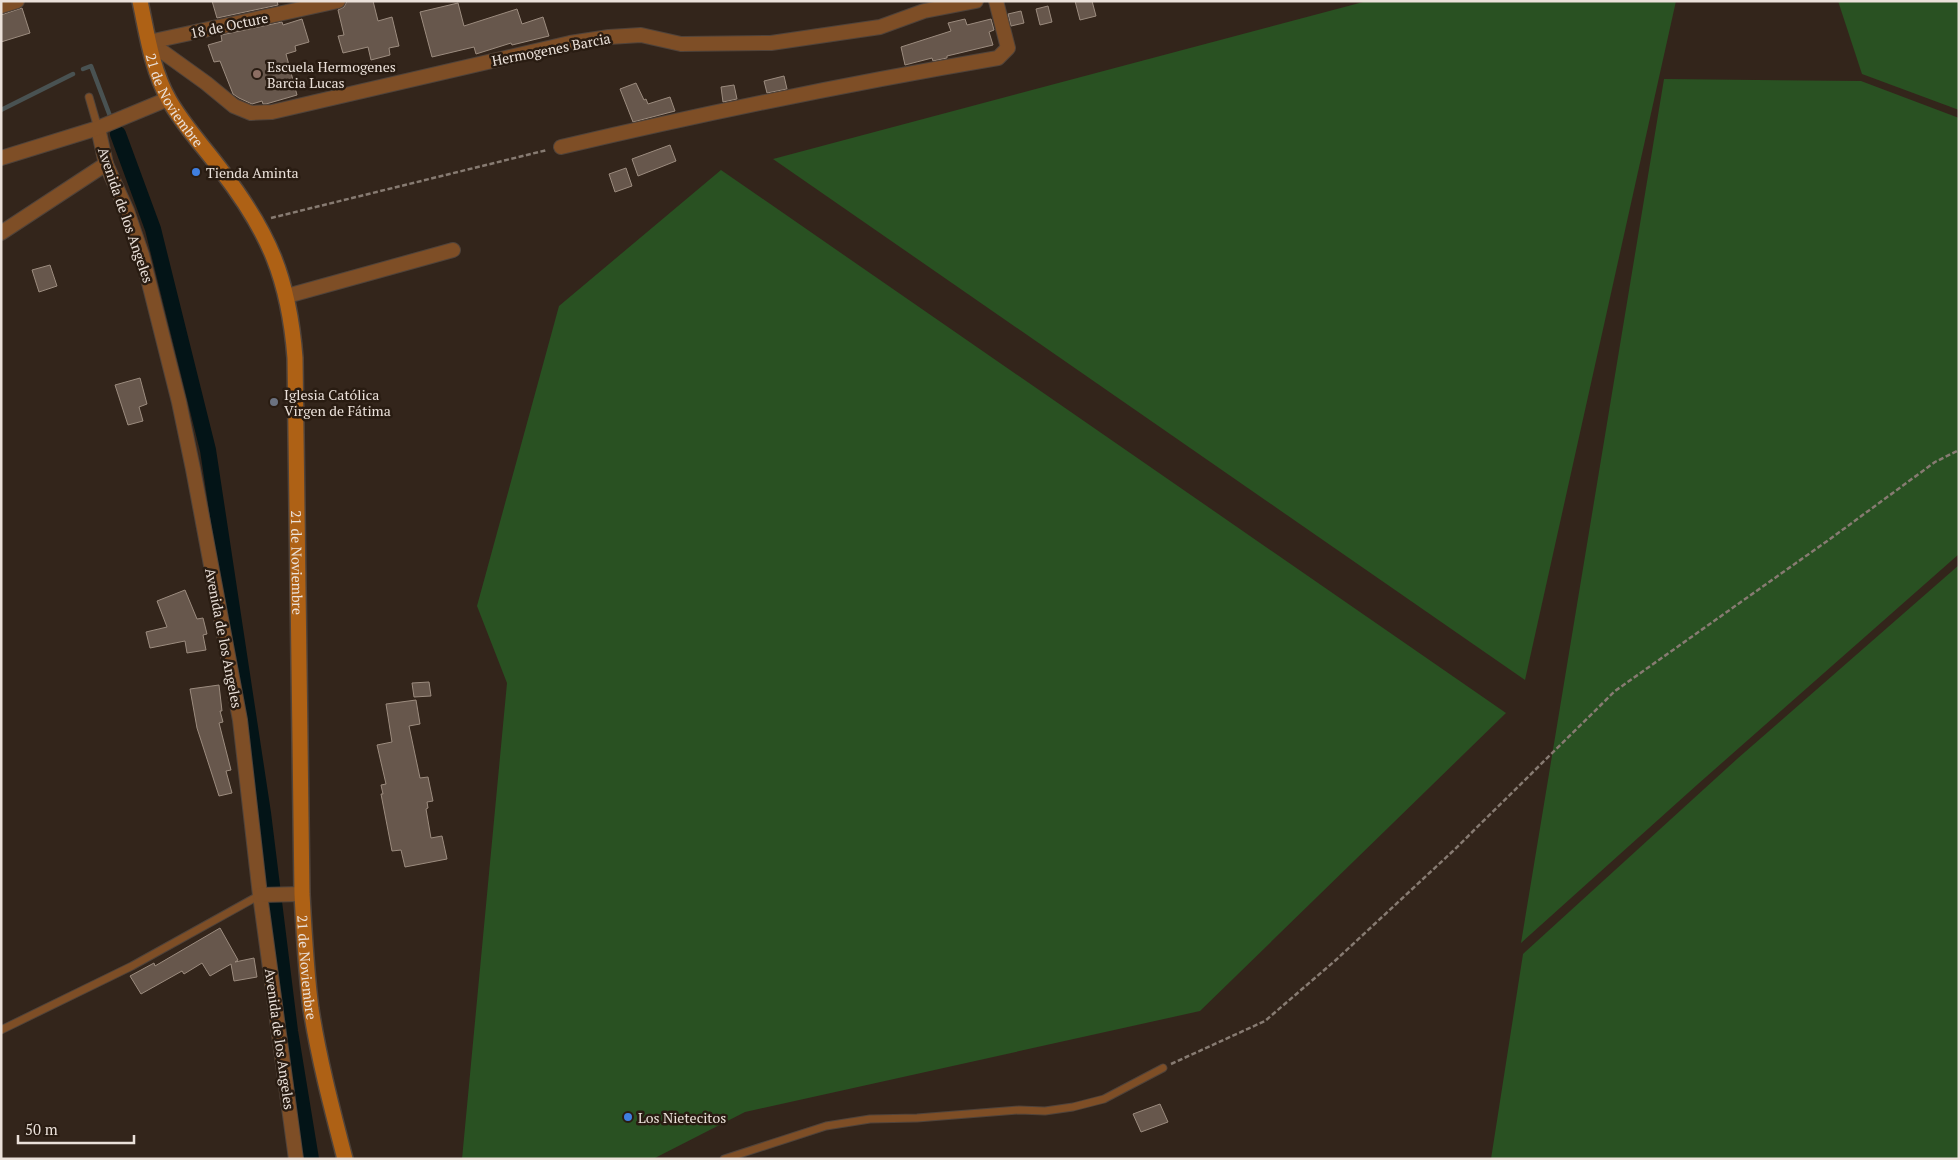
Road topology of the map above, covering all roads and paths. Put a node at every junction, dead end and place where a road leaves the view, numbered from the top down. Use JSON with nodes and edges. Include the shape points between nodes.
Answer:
{"nodes":[{"id":1,"x":17,"y":1,"type":"edge"},
{"id":2,"x":140,"y":1,"type":"edge"},
{"id":3,"x":338,"y":1,"type":"edge"},
{"id":4,"x":976,"y":1,"type":"edge"},
{"id":5,"x":996,"y":1,"type":"edge"},
{"id":6,"x":1,"y":6,"type":"edge"},
{"id":7,"x":922,"y":6,"type":"edge"},
{"id":8,"x":149,"y":42,"type":"junction"},
{"id":9,"x":89,"y":97,"type":"dead end"},
{"id":10,"x":168,"y":99,"type":"junction"},
{"id":11,"x":98,"y":128,"type":"junction"},
{"id":12,"x":561,"y":147,"type":"joint"},
{"id":13,"x":1,"y":158,"type":"edge"},
{"id":14,"x":106,"y":164,"type":"junction"},
{"id":15,"x":257,"y":221,"type":"junction"},
{"id":16,"x":1,"y":233,"type":"edge"},
{"id":17,"x":453,"y":250,"type":"dead end"},
{"id":18,"x":287,"y":296,"type":"junction"},
{"id":19,"x":1959,"y":450,"type":"edge"},
{"id":20,"x":302,"y":894,"type":"junction"},
{"id":21,"x":265,"y":895,"type":"junction"},
{"id":22,"x":1,"y":1030,"type":"edge"},
{"id":23,"x":1163,"y":1068,"type":"joint"},
{"id":24,"x":296,"y":1159,"type":"edge"},
{"id":25,"x":345,"y":1159,"type":"edge"},
{"id":26,"x":724,"y":1159,"type":"edge"}],
"edges":[{"from":1,"to":6,"type":"street"},
{"from":2,"to":8,"type":"street","name":"21 de Noviembre"},
{"from":3,"to":8,"type":"street","name":"18 de Octure"},
{"from":4,"to":7,"type":"street","name":"Hermogenes Barcia"},
{"from":5,"to":12,"type":"street","via":[[1008,48],[998,58],[692,116]]},
{"from":7,"to":8,"type":"street","name":"Hermogenes Barcia","via":[[880,27],[771,43],[681,44],[641,35],[609,37],[543,49],[272,112],[251,113],[234,106]]},
{"from":8,"to":10,"type":"street","name":"21 de Noviembre","via":[[156,72]]},
{"from":9,"to":11,"type":"lane"},
{"from":10,"to":11,"type":"street"},
{"from":10,"to":15,"type":"street","name":"21 de Noviembre"},
{"from":11,"to":13,"type":"street"},
{"from":11,"to":14,"type":"street","name":"Avenida de los Angeles"},
{"from":12,"to":15,"type":"path"},
{"from":14,"to":16,"type":"street"},
{"from":14,"to":21,"type":"street","name":"Avenida de los Angeles","via":[[142,255],[179,402],[240,720]]},
{"from":15,"to":18,"type":"street","name":"21 de Noviembre","via":[[270,246]]},
{"from":17,"to":18,"type":"street"},
{"from":18,"to":20,"type":"street","name":"21 de Noviembre","via":[[295,358]]},
{"from":19,"to":23,"type":"path","via":[[1935,462],[1615,690],[1445,858],[1265,1021]]},
{"from":20,"to":21,"type":"street"},
{"from":20,"to":25,"type":"street","name":"21 de Noviembre","via":[[312,1009]]},
{"from":21,"to":22,"type":"lane","via":[[132,966]]},
{"from":21,"to":24,"type":"street","name":"Avenida de los Angeles"},
{"from":23,"to":26,"type":"lane","via":[[1104,1099],[1073,1107],[870,1119],[826,1126]]}]}
